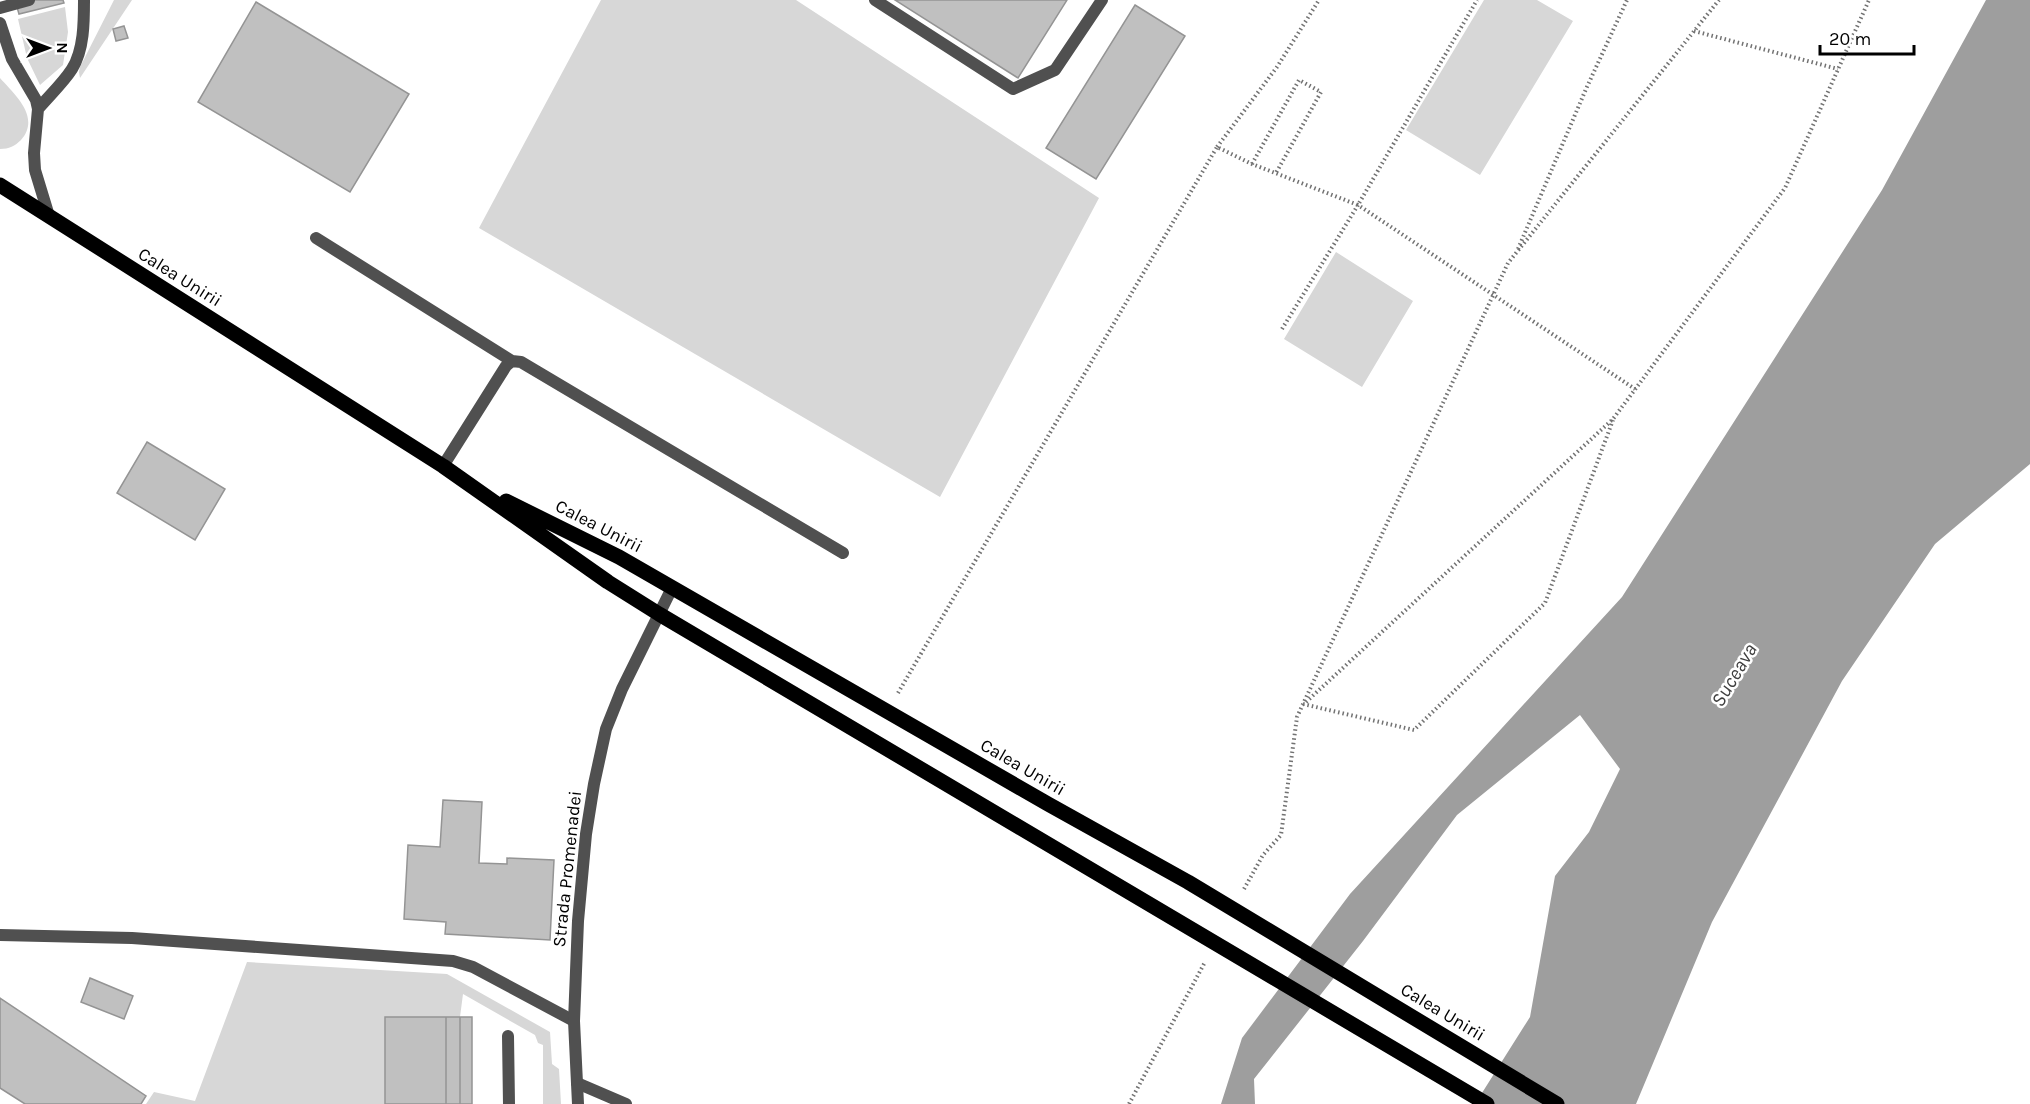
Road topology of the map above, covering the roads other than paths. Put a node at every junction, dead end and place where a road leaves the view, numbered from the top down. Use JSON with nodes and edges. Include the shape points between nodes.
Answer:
{"nodes":[{"id":1,"x":29,"y":0,"type":"edge"},
{"id":2,"x":84,"y":0,"type":"edge"},
{"id":3,"x":875,"y":0,"type":"edge"},
{"id":4,"x":1102,"y":0,"type":"edge"},
{"id":5,"x":0,"y":8,"type":"edge"},
{"id":6,"x":0,"y":23,"type":"edge"},
{"id":7,"x":38,"y":109,"type":"junction"},
{"id":8,"x":0,"y":185,"type":"edge"},
{"id":9,"x":49,"y":216,"type":"junction"},
{"id":10,"x":316,"y":238,"type":"dead end"},
{"id":11,"x":512,"y":361,"type":"junction"},
{"id":12,"x":443,"y":466,"type":"junction"},
{"id":13,"x":460,"y":478,"type":"junction"},
{"id":14,"x":843,"y":553,"type":"dead end"},
{"id":15,"x":672,"y":588,"type":"junction"},
{"id":16,"x":659,"y":614,"type":"junction"},
{"id":17,"x":0,"y":935,"type":"edge"},
{"id":18,"x":574,"y":1021,"type":"junction"},
{"id":19,"x":508,"y":1036,"type":"dead end"},
{"id":20,"x":577,"y":1083,"type":"junction"},
{"id":21,"x":509,"y":1104,"type":"edge"},
{"id":22,"x":578,"y":1104,"type":"edge"},
{"id":23,"x":626,"y":1104,"type":"edge"},
{"id":24,"x":1487,"y":1104,"type":"edge"},
{"id":25,"x":1557,"y":1104,"type":"edge"}],
"edges":[{"from":1,"to":5,"type":"street"},
{"from":2,"to":7,"type":"street","via":[[80,44],[72,69]]},
{"from":3,"to":4,"type":"street","via":[[1013,89],[1054,70]]},
{"from":6,"to":7,"type":"street","via":[[12,59]]},
{"from":7,"to":9,"type":"street","via":[[35,170]]},
{"from":8,"to":9,"type":"main road","name":"Calea Unirii"},
{"from":9,"to":12,"type":"main road","name":"Calea Unirii"},
{"from":10,"to":11,"type":"street"},
{"from":11,"to":12,"type":"street"},
{"from":11,"to":14,"type":"street","via":[[521,362]]},
{"from":12,"to":13,"type":"main road","name":"Calea Unirii"},
{"from":13,"to":15,"type":"main road","name":"Calea Unirii","via":[[619,557]]},
{"from":13,"to":16,"type":"main road","name":"Calea Unirii"},
{"from":15,"to":16,"type":"street","name":"Strada Promenadei"},
{"from":15,"to":25,"type":"main road","name":"Calea Unirii","via":[[1188,882]]},
{"from":16,"to":18,"type":"street","name":"Strada Promenadei","via":[[606,729],[594,784],[579,910]]},
{"from":16,"to":24,"type":"main road","name":"Calea Unirii"},
{"from":17,"to":18,"type":"street","via":[[132,938],[453,961],[473,967]]},
{"from":18,"to":20,"type":"street","name":"Strada Promenadei"},
{"from":19,"to":21,"type":"street"},
{"from":20,"to":22,"type":"street","name":"Strada Promenadei"},
{"from":20,"to":23,"type":"street"}]}
